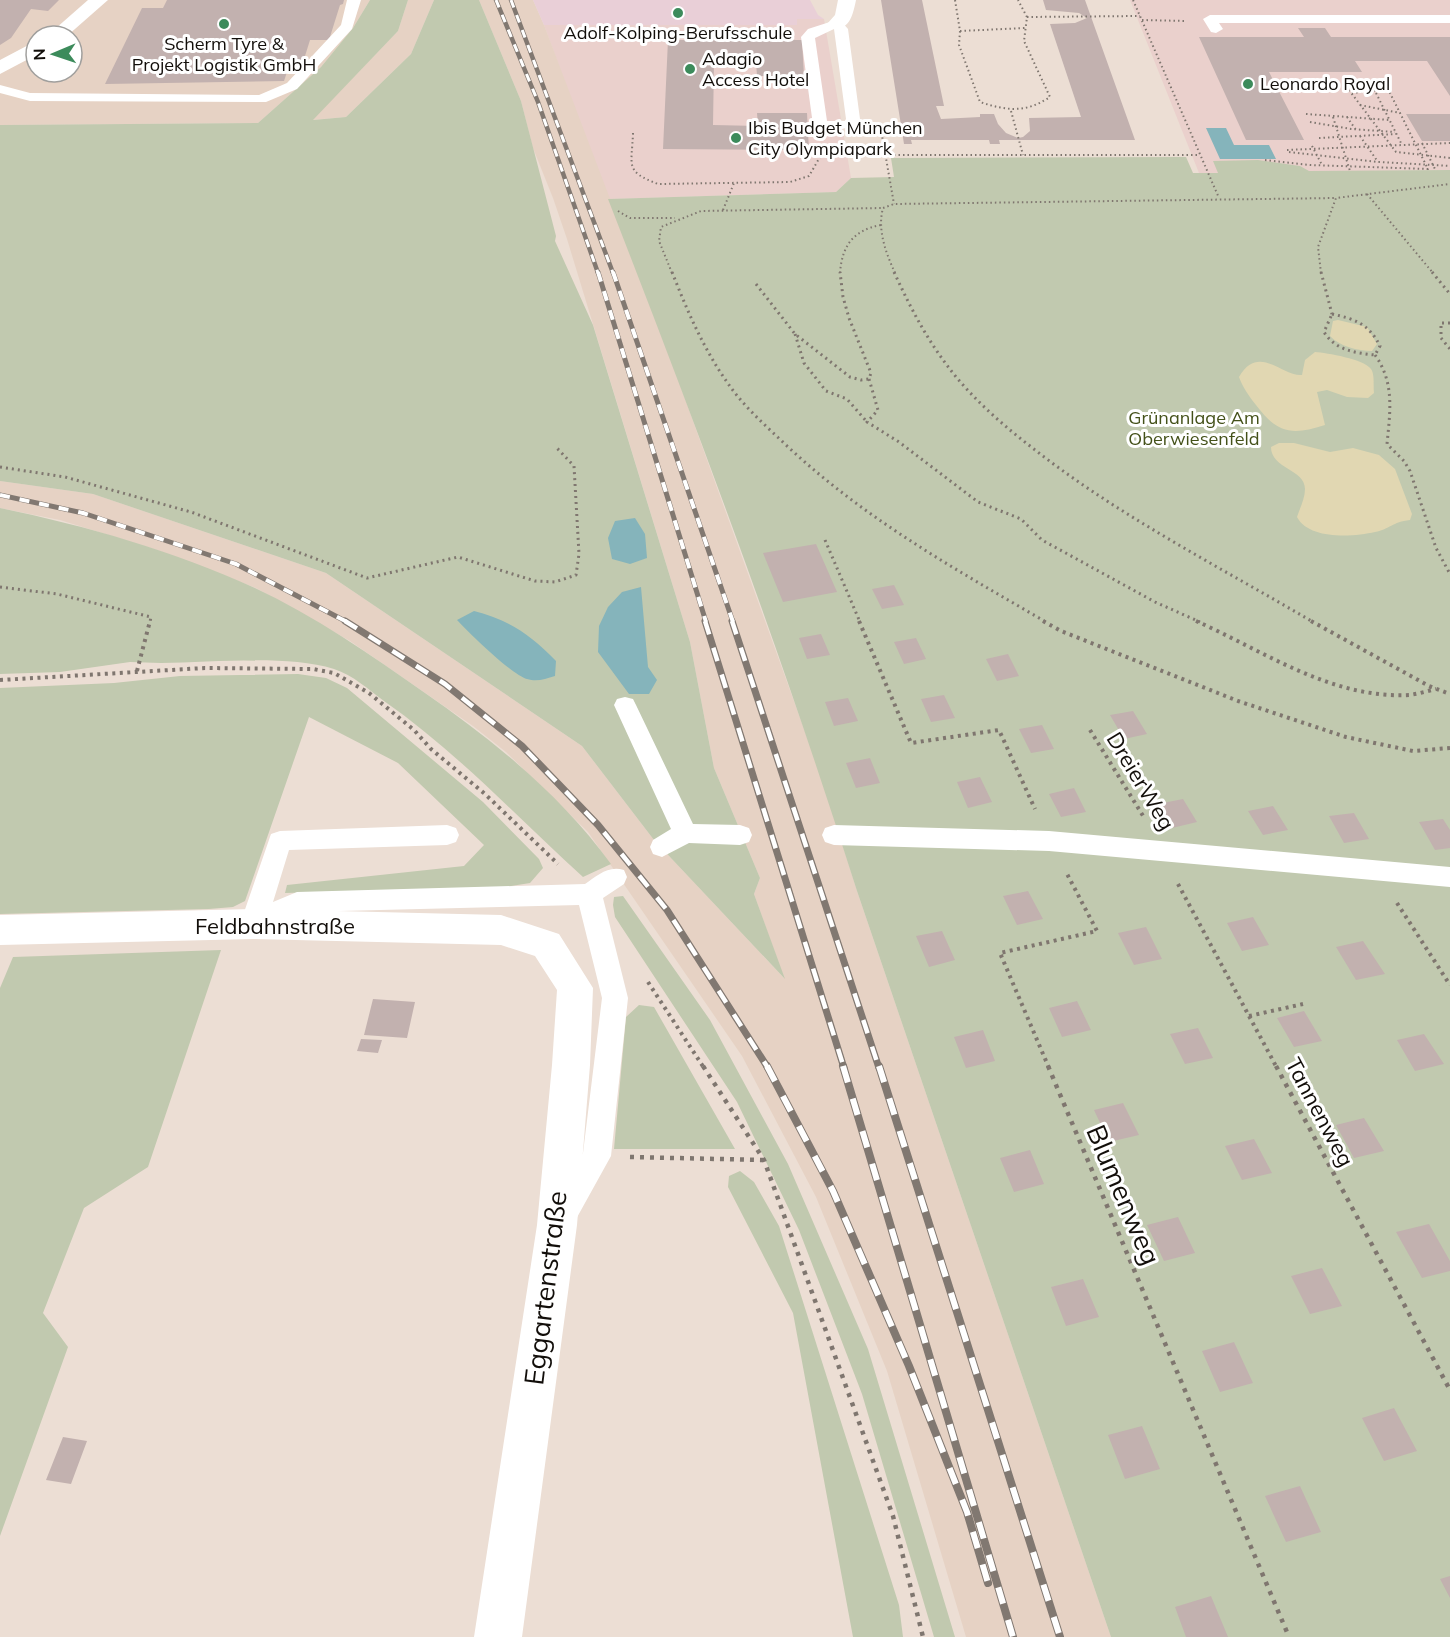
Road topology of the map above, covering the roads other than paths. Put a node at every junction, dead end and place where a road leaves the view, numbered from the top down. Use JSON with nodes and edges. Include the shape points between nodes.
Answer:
{"nodes":[{"id":1,"x":99,"y":0,"type":"edge"},
{"id":2,"x":354,"y":0,"type":"edge"},
{"id":3,"x":847,"y":0,"type":"edge"},
{"id":4,"x":1450,"y":19,"type":"edge"},
{"id":5,"x":70,"y":24,"type":"edge"},
{"id":6,"x":836,"y":24,"type":"junction"},
{"id":7,"x":1214,"y":25,"type":"road end"},
{"id":8,"x":24,"y":54,"type":"edge"},
{"id":9,"x":0,"y":68,"type":"edge"},
{"id":10,"x":0,"y":89,"type":"edge"},
{"id":11,"x":625,"y":705,"type":"dead end"},
{"id":12,"x":685,"y":833,"type":"junction"},
{"id":13,"x":447,"y":835,"type":"dead end"},
{"id":14,"x":740,"y":835,"type":"dead end"},
{"id":15,"x":834,"y":835,"type":"dead end"},
{"id":16,"x":662,"y":847,"type":"dead end"},
{"id":17,"x":615,"y":877,"type":"dead end"},
{"id":18,"x":1450,"y":877,"type":"edge"},
{"id":19,"x":589,"y":894,"type":"junction"},
{"id":20,"x":253,"y":924,"type":"junction"},
{"id":21,"x":0,"y":930,"type":"edge"},
{"id":22,"x":547,"y":945,"type":"joint"},
{"id":23,"x":556,"y":1225,"type":"junction"},
{"id":24,"x":498,"y":1637,"type":"edge"}],
"edges":[{"from":1,"to":5,"type":"street"},
{"from":2,"to":10,"type":"lane","via":[[347,26],[292,86],[261,99],[30,97]]},
{"from":3,"to":6,"type":"street","via":[[844,18]]},
{"from":4,"to":7,"type":"lane","via":[[1210,19]]},
{"from":6,"to":6,"type":"lane","via":[[808,37],[820,125],[849,125],[853,119],[841,28]]},
{"from":8,"to":9,"type":"street"},
{"from":11,"to":12,"type":"lane"},
{"from":12,"to":14,"type":"lane"},
{"from":12,"to":16,"type":"lane"},
{"from":13,"to":20,"type":"lane","via":[[280,841]]},
{"from":15,"to":18,"type":"lane","via":[[1163,849]]},
{"from":17,"to":19,"type":"lane"},
{"from":19,"to":20,"type":"lane","via":[[297,903]]},
{"from":19,"to":23,"type":"lane","via":[[615,998],[597,1156]]},
{"from":20,"to":21,"type":"street","name":"Feldbahnstraße"},
{"from":20,"to":22,"type":"street","name":"Feldbahnstraße","via":[[501,930]]},
{"from":22,"to":23,"type":"street","name":"Eggartenstraße","via":[[575,988]]},
{"from":23,"to":24,"type":"street","name":"Eggartenstraße"}]}
